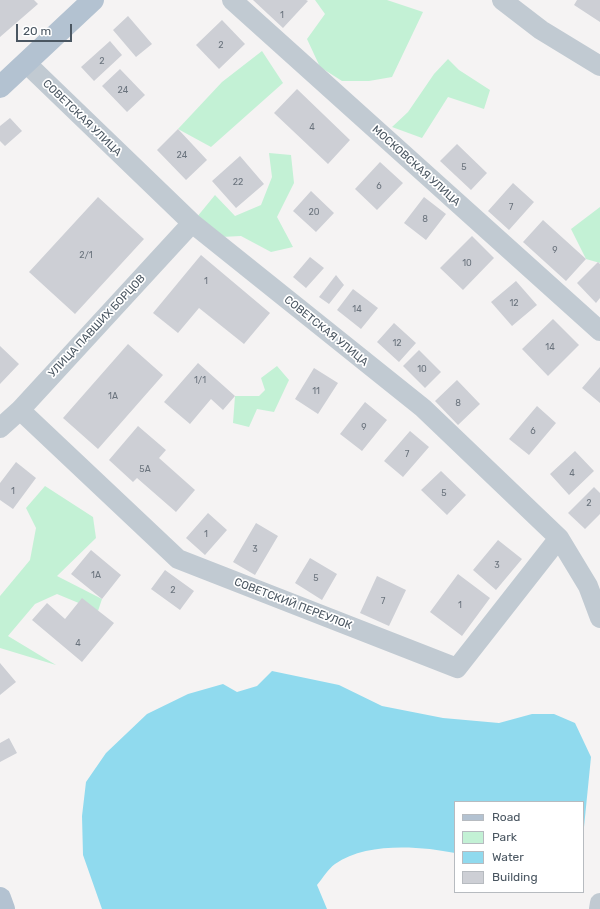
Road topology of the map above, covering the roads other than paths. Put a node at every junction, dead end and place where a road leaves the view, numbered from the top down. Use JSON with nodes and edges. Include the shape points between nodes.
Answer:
{"nodes":[{"id":1,"x":93,"y":0,"type":"edge"},
{"id":2,"x":232,"y":0,"type":"edge"},
{"id":3,"x":502,"y":0,"type":"edge"},
{"id":4,"x":26,"y":63,"type":"junction"},
{"id":5,"x":600,"y":66,"type":"edge"},
{"id":6,"x":0,"y":87,"type":"edge"},
{"id":7,"x":192,"y":223,"type":"junction"},
{"id":8,"x":600,"y":331,"type":"edge"},
{"id":9,"x":20,"y":410,"type":"junction"},
{"id":10,"x":0,"y":428,"type":"edge"},
{"id":11,"x":559,"y":538,"type":"junction"},
{"id":12,"x":600,"y":618,"type":"edge"},
{"id":13,"x":0,"y":898,"type":"edge"},
{"id":14,"x":600,"y":903,"type":"edge"},
{"id":15,"x":4,"y":909,"type":"edge"},
{"id":16,"x":599,"y":909,"type":"edge"}],
"edges":[{"from":1,"to":4,"type":"main road"},
{"from":2,"to":8,"type":"street","name":"МОСКОВСКАЯ УЛИЦА"},
{"from":3,"to":5,"type":"street","via":[[541,30]]},
{"from":4,"to":6,"type":"main road"},
{"from":4,"to":7,"type":"street","name":"СОВЕТСКАЯ УЛИЦА"},
{"from":7,"to":9,"type":"street","name":"УЛИЦА ПАВШИХ БОРЦОВ"},
{"from":7,"to":11,"type":"street","name":"СОВЕТСКАЯ УЛИЦА","via":[[423,408]]},
{"from":9,"to":10,"type":"street","name":"УЛИЦА ПАВШИХ БОРЦОВ"},
{"from":9,"to":11,"type":"street","name":"СОВЕТСКИЙ ПЕРЕУЛОК","via":[[178,559],[457,668]]},
{"from":11,"to":12,"type":"street","name":"СОВЕТСКАЯ УЛИЦА","via":[[588,586]]},
{"from":13,"to":15,"type":"main road"},
{"from":14,"to":16,"type":"street"}]}
